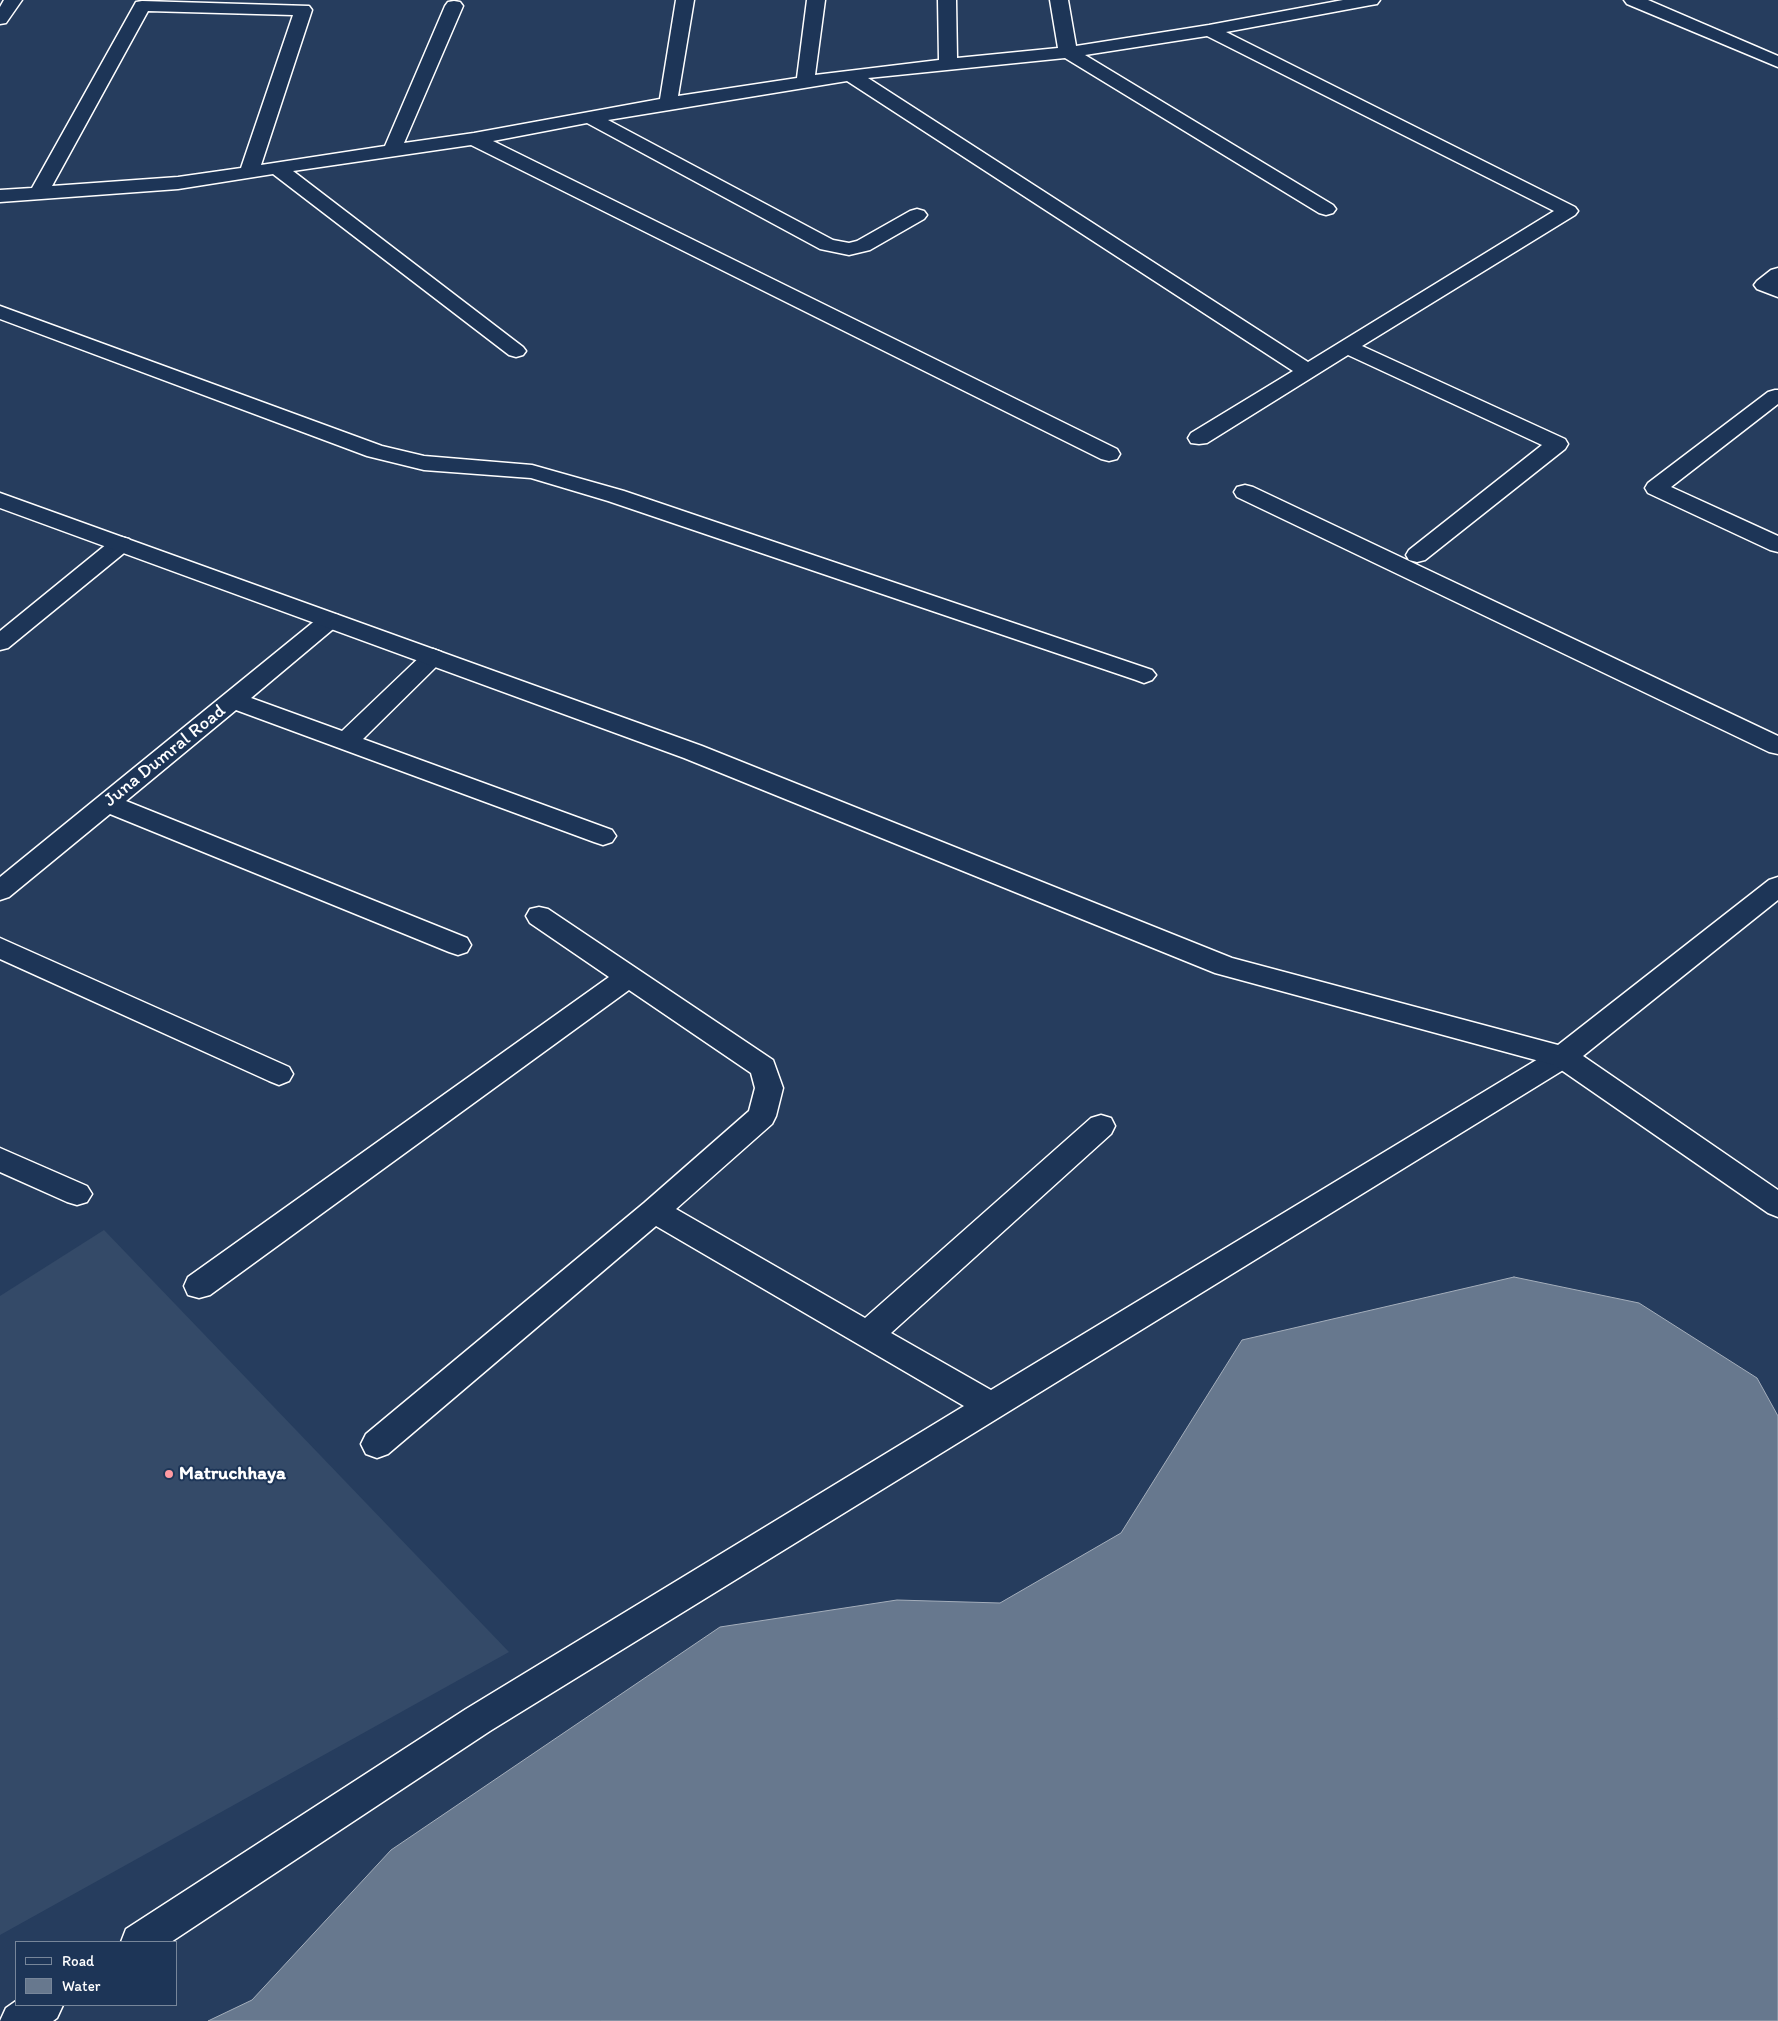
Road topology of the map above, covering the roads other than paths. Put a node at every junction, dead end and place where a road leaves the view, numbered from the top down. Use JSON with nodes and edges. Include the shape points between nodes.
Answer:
{"nodes":[{"id":1,"x":13,"y":0,"type":"edge"},
{"id":2,"x":684,"y":0,"type":"edge"},
{"id":3,"x":816,"y":0,"type":"edge"},
{"id":4,"x":947,"y":0,"type":"edge"},
{"id":5,"x":1059,"y":0,"type":"edge"},
{"id":6,"x":1371,"y":0,"type":"edge"},
{"id":7,"x":1633,"y":0,"type":"edge"},
{"id":8,"x":454,"y":6,"type":"dead end"},
{"id":9,"x":1282,"y":7,"type":"edge"},
{"id":10,"x":0,"y":18,"type":"edge"},
{"id":11,"x":1209,"y":30,"type":"junction"},
{"id":12,"x":1068,"y":52,"type":"junction"},
{"id":13,"x":1778,"y":62,"type":"edge"},
{"id":14,"x":948,"y":64,"type":"junction"},
{"id":15,"x":850,"y":75,"type":"junction"},
{"id":16,"x":805,"y":82,"type":"junction"},
{"id":17,"x":668,"y":104,"type":"junction"},
{"id":18,"x":591,"y":118,"type":"junction"},
{"id":19,"x":474,"y":139,"type":"junction"},
{"id":20,"x":392,"y":150,"type":"junction"},
{"id":21,"x":277,"y":168,"type":"junction"},
{"id":22,"x":249,"y":172,"type":"junction"},
{"id":23,"x":39,"y":193,"type":"junction"},
{"id":24,"x":0,"y":196,"type":"edge"},
{"id":25,"x":1326,"y":209,"type":"dead end"},
{"id":26,"x":917,"y":215,"type":"dead end"},
{"id":27,"x":1778,"y":274,"type":"edge"},
{"id":28,"x":1778,"y":291,"type":"edge"},
{"id":29,"x":0,"y":312,"type":"edge"},
{"id":30,"x":1347,"y":346,"type":"junction"},
{"id":31,"x":516,"y":351,"type":"dead end"},
{"id":32,"x":1307,"y":371,"type":"junction"},
{"id":33,"x":1775,"y":396,"type":"dead end"},
{"id":34,"x":1198,"y":438,"type":"dead end"},
{"id":35,"x":1109,"y":454,"type":"dead end"},
{"id":36,"x":1245,"y":492,"type":"dead end"},
{"id":37,"x":0,"y":500,"type":"edge"},
{"id":38,"x":121,"y":544,"type":"junction"},
{"id":39,"x":1778,"y":545,"type":"edge"},
{"id":40,"x":1417,"y":555,"type":"dead end"},
{"id":41,"x":330,"y":620,"type":"junction"},
{"id":42,"x":0,"y":643,"type":"edge"},
{"id":43,"x":432,"y":657,"type":"junction"},
{"id":44,"x":1144,"y":675,"type":"dead end"},
{"id":45,"x":234,"y":700,"type":"junction"},
{"id":46,"x":346,"y":742,"type":"junction"},
{"id":47,"x":1778,"y":746,"type":"edge"},
{"id":48,"x":108,"y":803,"type":"junction"},
{"id":49,"x":604,"y":836,"type":"dead end"},
{"id":50,"x":1778,"y":886,"type":"edge"},
{"id":51,"x":0,"y":891,"type":"edge"},
{"id":52,"x":539,"y":916,"type":"dead end"},
{"id":53,"x":458,"y":945,"type":"dead end"},
{"id":54,"x":0,"y":948,"type":"edge"},
{"id":55,"x":630,"y":976,"type":"junction"},
{"id":56,"x":1563,"y":1057,"type":"junction"},
{"id":57,"x":279,"y":1074,"type":"dead end"},
{"id":58,"x":1101,"y":1126,"type":"dead end"},
{"id":59,"x":0,"y":1159,"type":"edge"},
{"id":60,"x":77,"y":1194,"type":"dead end"},
{"id":61,"x":1778,"y":1205,"type":"edge"},
{"id":62,"x":654,"y":1211,"type":"junction"},
{"id":63,"x":198,"y":1286,"type":"dead end"},
{"id":64,"x":867,"y":1335,"type":"junction"},
{"id":65,"x":991,"y":1406,"type":"junction"},
{"id":66,"x":377,"y":1444,"type":"dead end"},
{"id":67,"x":141,"y":1941,"type":"edge"},
{"id":68,"x":42,"y":2006,"type":"edge"},
{"id":69,"x":19,"y":2021,"type":"edge"}],
"edges":[{"from":1,"to":10,"type":"street"},
{"from":2,"to":17,"type":"street"},
{"from":3,"to":16,"type":"street"},
{"from":4,"to":14,"type":"street"},
{"from":5,"to":12,"type":"street"},
{"from":6,"to":9,"type":"street"},
{"from":7,"to":13,"type":"street"},
{"from":8,"to":20,"type":"street"},
{"from":9,"to":11,"type":"street"},
{"from":11,"to":12,"type":"street"},
{"from":11,"to":30,"type":"street","via":[[1568,211]]},
{"from":12,"to":14,"type":"street"},
{"from":12,"to":25,"type":"street"},
{"from":14,"to":15,"type":"street"},
{"from":15,"to":16,"type":"street"},
{"from":15,"to":32,"type":"street"},
{"from":16,"to":17,"type":"street"},
{"from":17,"to":18,"type":"street"},
{"from":18,"to":19,"type":"street"},
{"from":18,"to":26,"type":"street","via":[[827,245],[849,249],[863,246]]},
{"from":19,"to":20,"type":"street"},
{"from":19,"to":35,"type":"street"},
{"from":20,"to":21,"type":"street"},
{"from":21,"to":22,"type":"street"},
{"from":21,"to":31,"type":"street"},
{"from":22,"to":23,"type":"street","via":[[178,184]]},
{"from":22,"to":23,"type":"street","via":[[303,10],[142,6]]},
{"from":23,"to":24,"type":"street"},
{"from":27,"to":28,"type":"street","via":[[1764,285]]},
{"from":29,"to":44,"type":"street","via":[[375,451],[424,463],[532,472],[606,493]]},
{"from":30,"to":32,"type":"street"},
{"from":30,"to":40,"type":"street","via":[[1557,444]]},
{"from":32,"to":34,"type":"street"},
{"from":33,"to":39,"type":"street","via":[[1656,488]]},
{"from":36,"to":47,"type":"street"},
{"from":37,"to":38,"type":"street"},
{"from":38,"to":41,"type":"street"},
{"from":38,"to":42,"type":"street"},
{"from":41,"to":43,"type":"street"},
{"from":41,"to":45,"type":"street","name":"Juna Dumral Road"},
{"from":43,"to":46,"type":"street"},
{"from":43,"to":56,"type":"street","via":[[693,752],[1225,966]]},
{"from":45,"to":46,"type":"street"},
{"from":45,"to":48,"type":"street","name":"Juna Dumral Road"},
{"from":46,"to":49,"type":"street"},
{"from":48,"to":51,"type":"street","name":"Juna Dumral Road"},
{"from":48,"to":53,"type":"street"},
{"from":50,"to":56,"type":"street"},
{"from":52,"to":55,"type":"street"},
{"from":54,"to":57,"type":"street"},
{"from":55,"to":62,"type":"street","via":[[763,1067],[770,1088],[762,1116]]},
{"from":55,"to":63,"type":"street"},
{"from":56,"to":61,"type":"street"},
{"from":56,"to":65,"type":"street"},
{"from":58,"to":64,"type":"street"},
{"from":59,"to":60,"type":"street"},
{"from":62,"to":64,"type":"street"},
{"from":62,"to":66,"type":"street"},
{"from":64,"to":65,"type":"street"},
{"from":65,"to":67,"type":"street","via":[[478,1720]]},
{"from":68,"to":69,"type":"street"}]}
